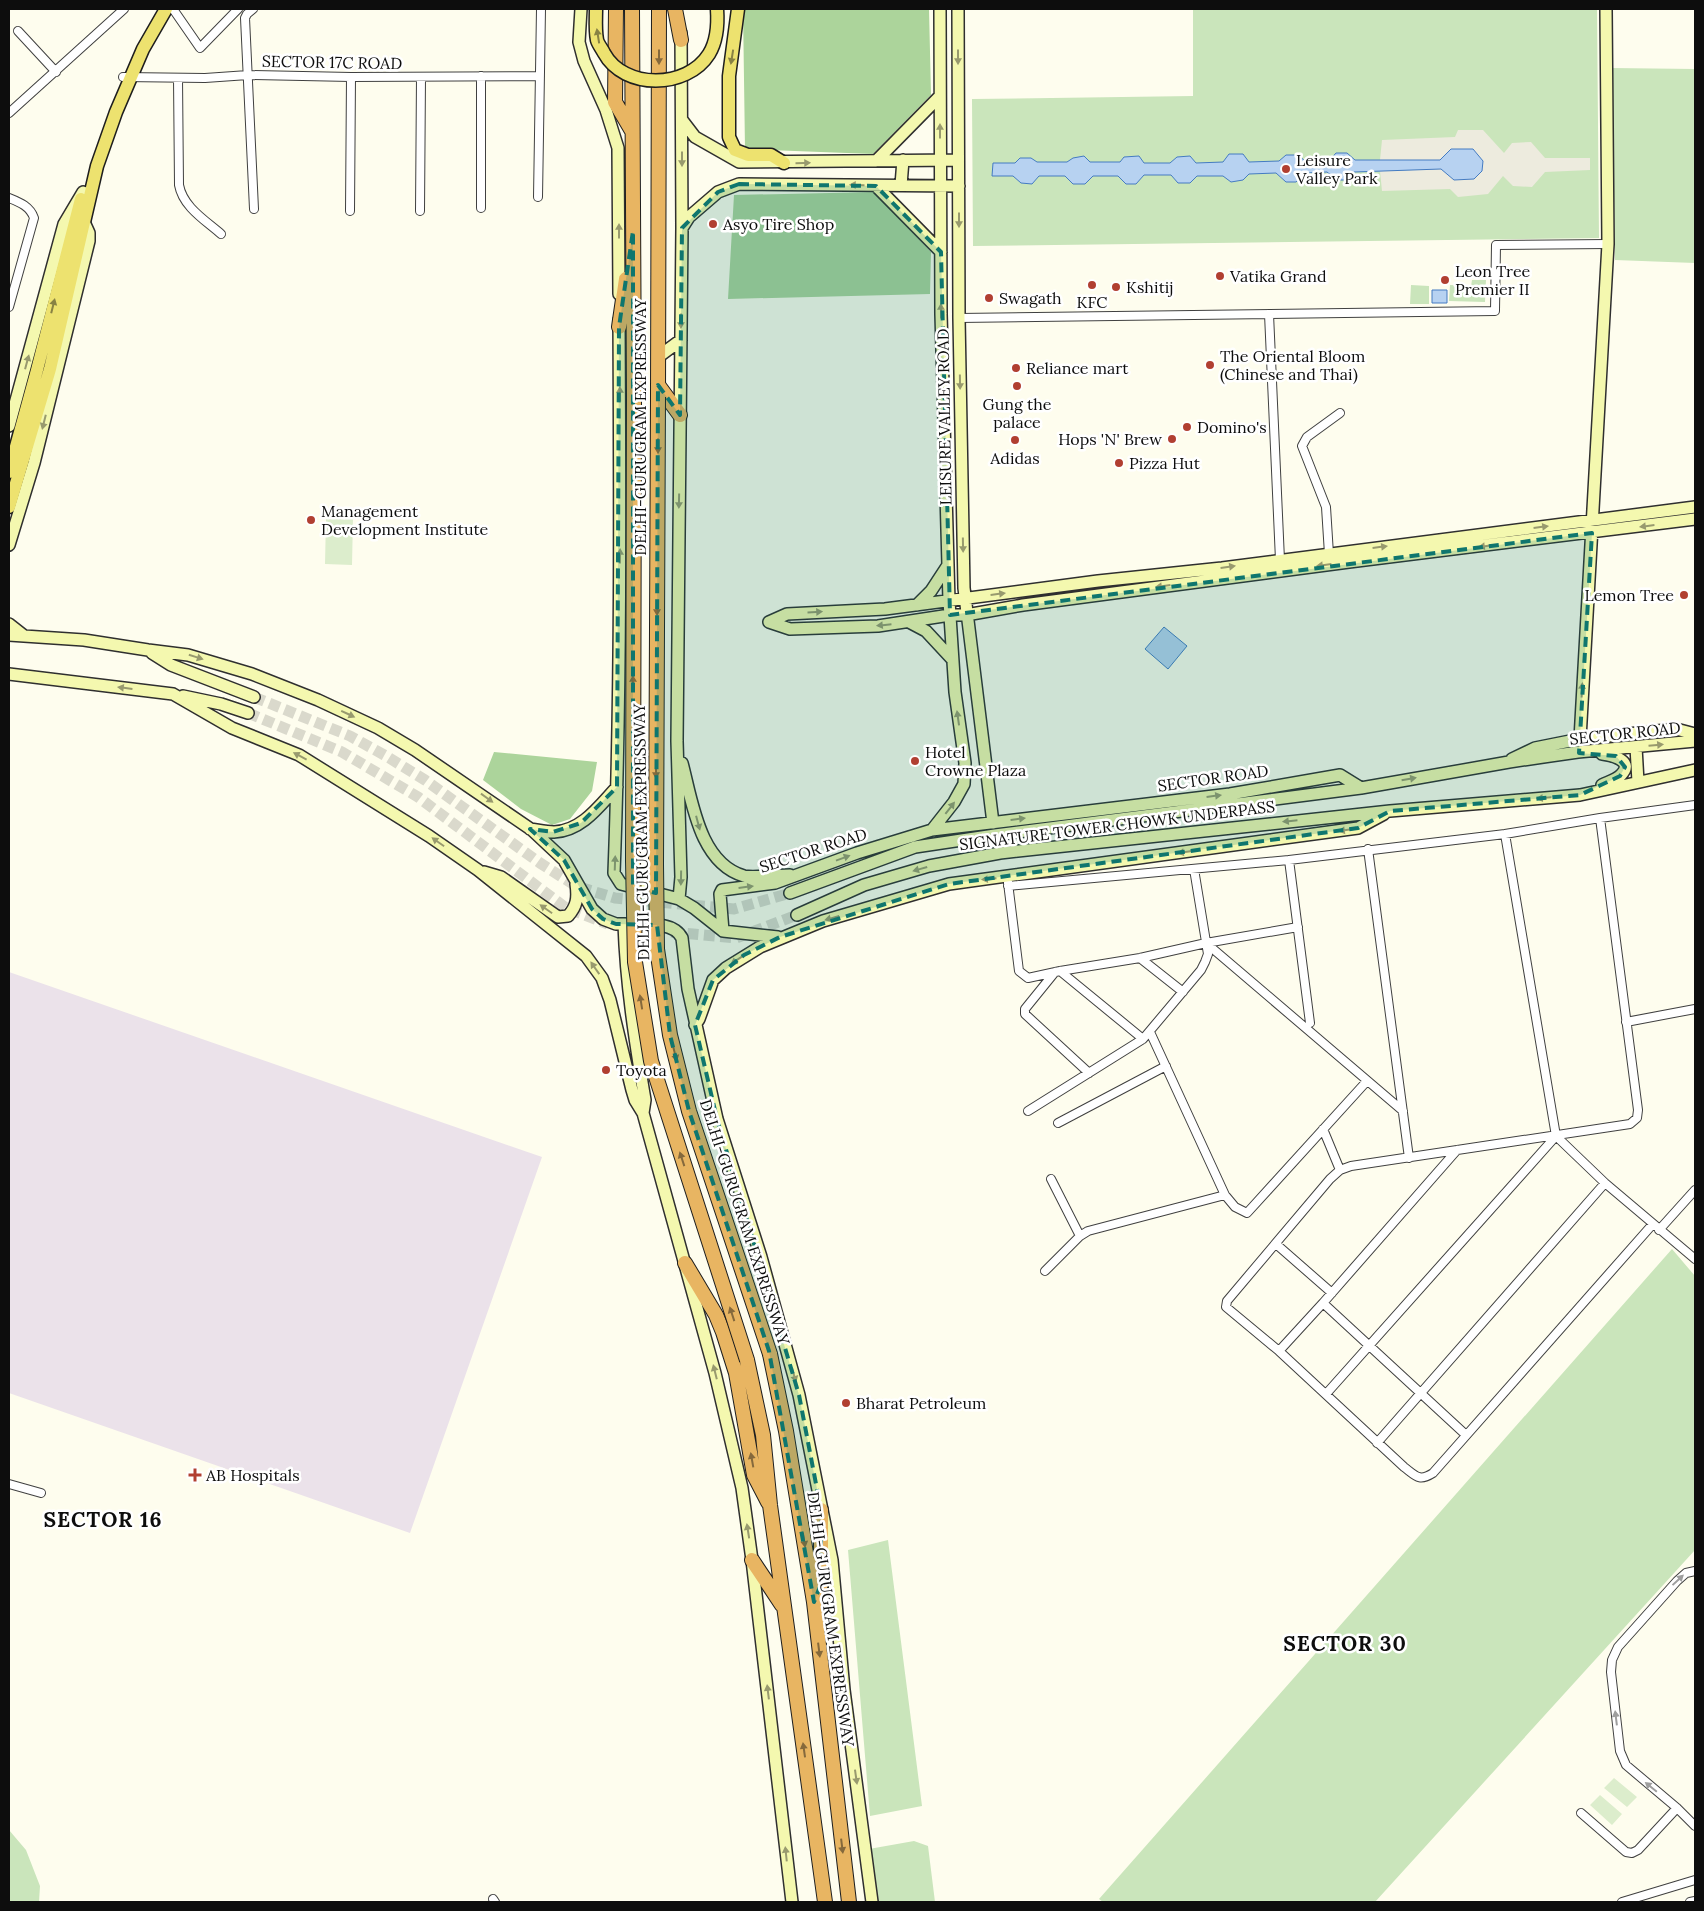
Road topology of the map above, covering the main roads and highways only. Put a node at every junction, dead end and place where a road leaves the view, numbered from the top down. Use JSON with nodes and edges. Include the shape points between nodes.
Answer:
{"nodes":[{"id":1,"x":158,"y":9,"type":"edge"},
{"id":2,"x":166,"y":9,"type":"edge"},
{"id":3,"x":596,"y":9,"type":"edge"},
{"id":4,"x":616,"y":9,"type":"edge"},
{"id":5,"x":632,"y":9,"type":"edge"},
{"id":6,"x":659,"y":9,"type":"edge"},
{"id":7,"x":675,"y":9,"type":"edge"},
{"id":8,"x":717,"y":9,"type":"edge"},
{"id":9,"x":738,"y":9,"type":"edge"},
{"id":10,"x":681,"y":40,"type":"road end"},
{"id":11,"x":127,"y":78,"type":"junction"},
{"id":12,"x":633,"y":131,"type":"junction"},
{"id":13,"x":784,"y":163,"type":"road end"},
{"id":14,"x":633,"y":231,"type":"junction"},
{"id":15,"x":70,"y":262,"type":"junction"},
{"id":16,"x":619,"y":328,"type":"road end"},
{"id":17,"x":658,"y":391,"type":"junction"},
{"id":18,"x":680,"y":415,"type":"road end"},
{"id":19,"x":9,"y":472,"type":"edge"},
{"id":20,"x":9,"y":506,"type":"edge"},
{"id":21,"x":685,"y":1263,"type":"road end"},
{"id":22,"x":770,"y":1505,"type":"junction"},
{"id":23,"x":821,"y":1510,"type":"road end"},
{"id":24,"x":752,"y":1560,"type":"road end"},
{"id":25,"x":814,"y":1602,"type":"junction"},
{"id":26,"x":784,"y":1608,"type":"junction"},
{"id":27,"x":824,"y":1902,"type":"edge"},
{"id":28,"x":849,"y":1902,"type":"edge"}],
"edges":[{"from":1,"to":11,"type":"main road","via":[[136,44]]},
{"from":2,"to":11,"type":"main road"},
{"from":8,"to":3,"type":"main road","one_way":true,"bridge":true,"via":[[718,26],[709,53],[693,70],[649,81],[623,74],[608,60],[597,40]]},
{"from":4,"to":12,"type":"highway","via":[[615,102]]},
{"from":5,"to":12,"type":"highway","name":"DELHI-GURUGRAM EXPRESSWAY"},
{"from":6,"to":17,"type":"highway","name":"DELHI-GURUGRAM EXPRESSWAY","one_way":true},
{"from":7,"to":10,"type":"highway"},
{"from":9,"to":13,"type":"main road","one_way":true,"via":[[729,76],[729,137],[735,150],[748,155],[771,156]]},
{"from":11,"to":15,"type":"main road","via":[[97,166],[84,222]]},
{"from":11,"to":15,"type":"main road","via":[[105,120],[83,192]]},
{"from":12,"to":14,"type":"highway","name":"DELHI-GURUGRAM EXPRESSWAY"},
{"from":14,"to":16,"type":"highway"},
{"from":22,"to":14,"type":"highway","name":"DELHI-GURUGRAM EXPRESSWAY","one_way":true,"bridge":true,"via":[[763,1435],[747,1360],[651,1061],[635,962],[632,861]]},
{"from":19,"to":15,"type":"main road","one_way":true},
{"from":15,"to":20,"type":"main road","via":[[50,370]]},
{"from":17,"to":18,"type":"highway"},
{"from":17,"to":25,"type":"highway","name":"DELHI-GURUGRAM EXPRESSWAY","one_way":true,"bridge":true,"via":[[657,949],[670,1035],[689,1111],[770,1354]]},
{"from":22,"to":21,"type":"highway","one_way":true,"via":[[754,1475],[736,1373],[723,1332]]},
{"from":22,"to":26,"type":"highway","name":"DELHI-GURUGRAM EXPRESSWAY"},
{"from":23,"to":25,"type":"highway","via":[[821,1584]]},
{"from":24,"to":26,"type":"highway"},
{"from":25,"to":28,"type":"highway","name":"DELHI-GURUGRAM EXPRESSWAY","one_way":true},
{"from":27,"to":26,"type":"highway","name":"DELHI-GURUGRAM EXPRESSWAY","one_way":true}]}
